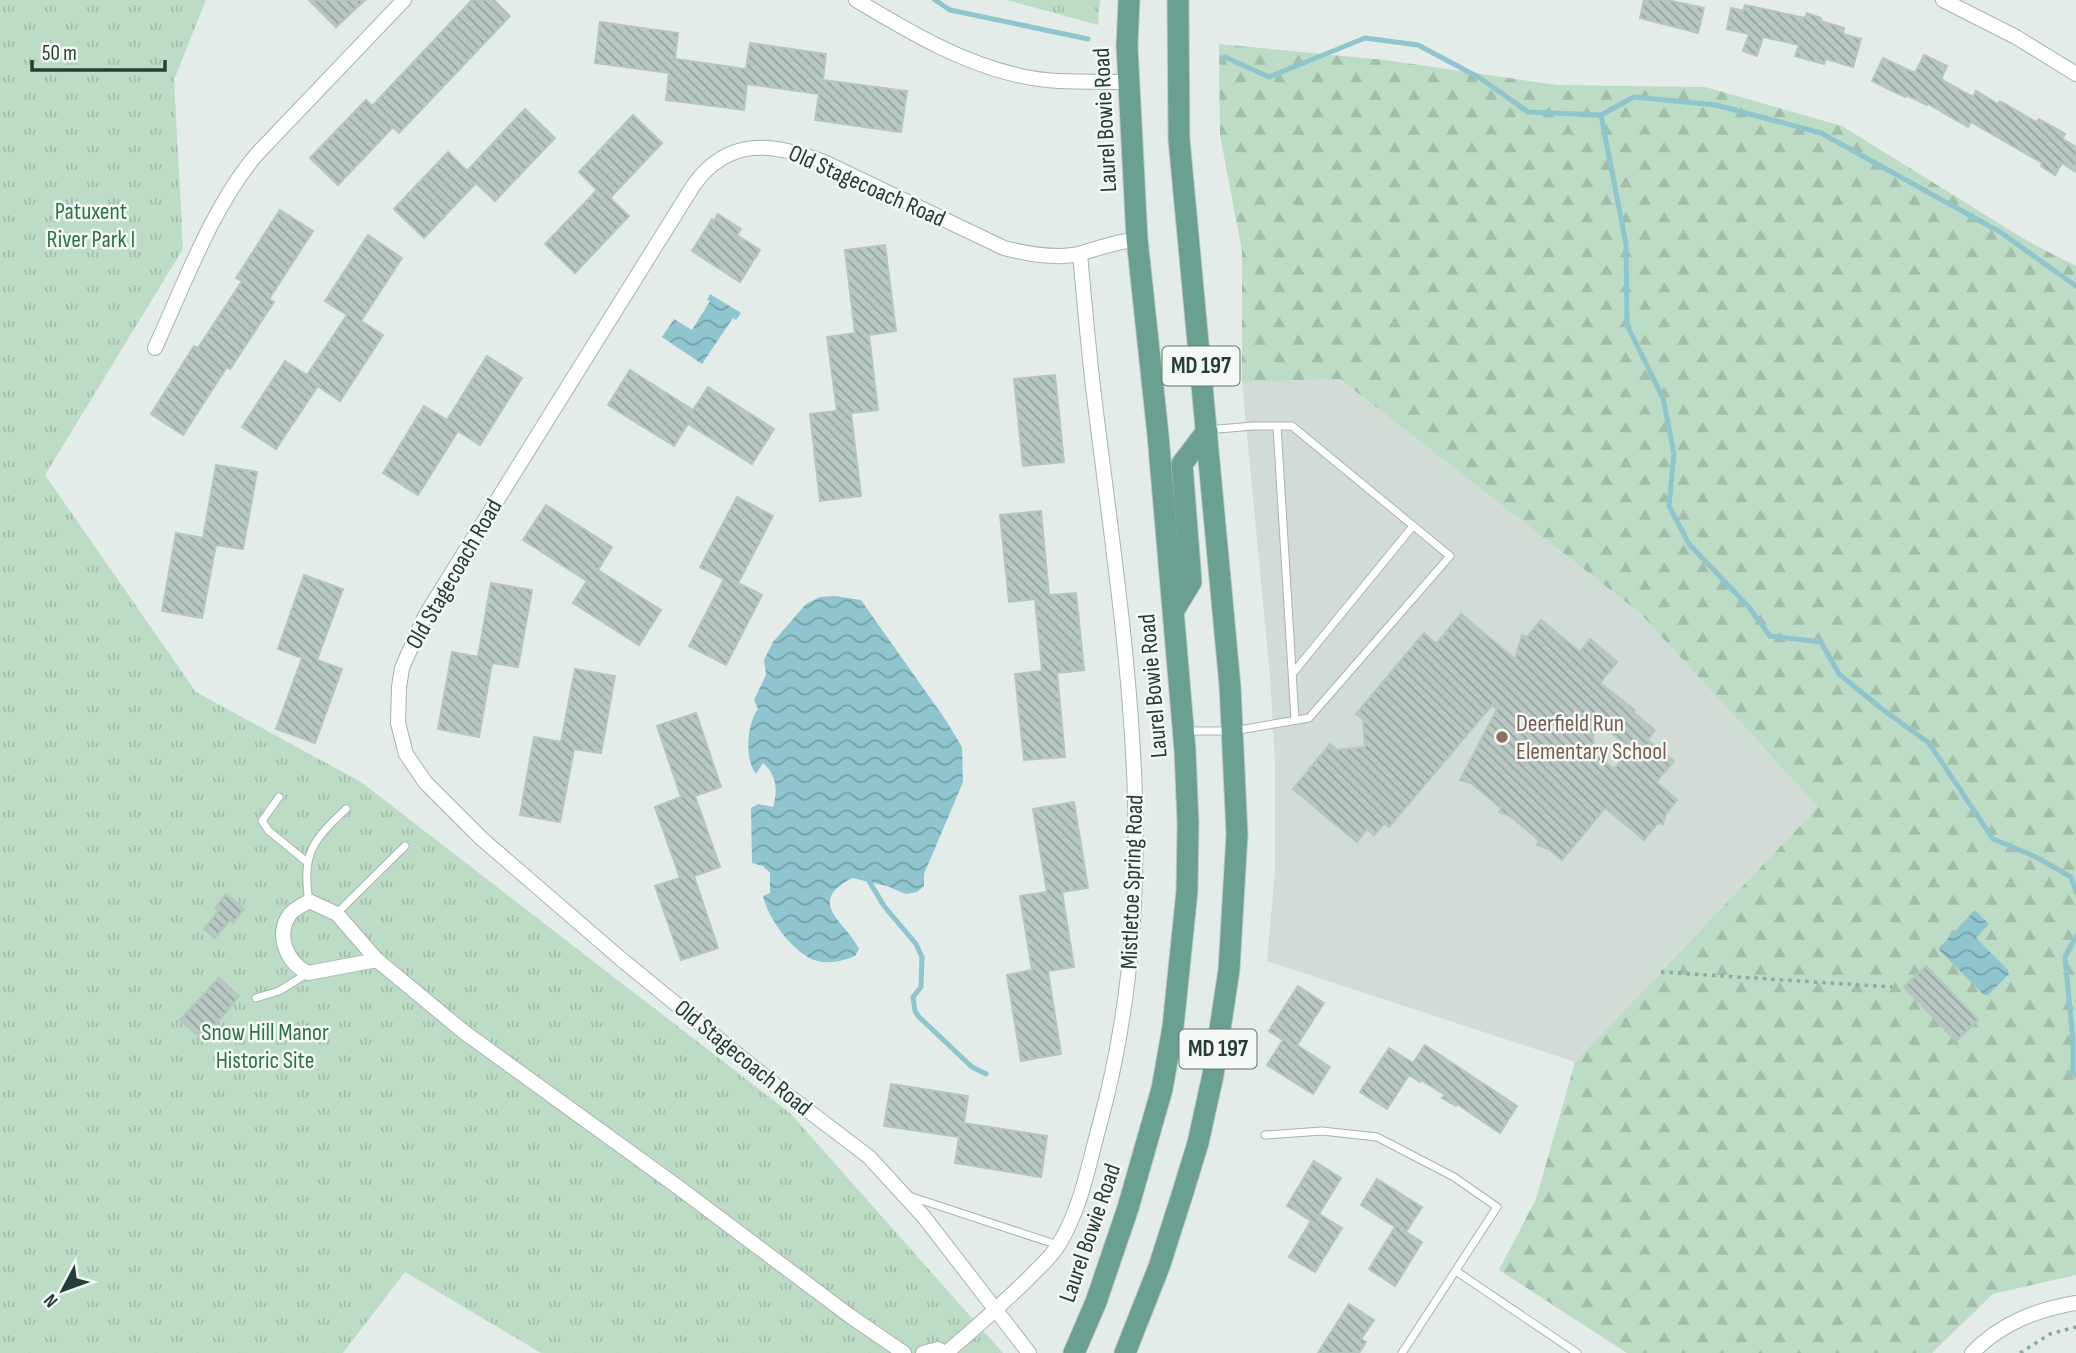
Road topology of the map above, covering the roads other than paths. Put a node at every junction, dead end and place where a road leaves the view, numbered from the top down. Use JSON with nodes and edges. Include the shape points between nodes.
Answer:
{"nodes":[{"id":1,"x":404,"y":0,"type":"edge"},
{"id":2,"x":856,"y":0,"type":"edge"},
{"id":3,"x":1129,"y":0,"type":"edge"},
{"id":4,"x":1178,"y":0,"type":"edge"},
{"id":5,"x":1943,"y":0,"type":"edge"},
{"id":6,"x":2076,"y":74,"type":"edge"},
{"id":7,"x":1129,"y":82,"type":"junction"},
{"id":8,"x":1137,"y":239,"type":"junction"},
{"id":9,"x":1080,"y":254,"type":"junction"},
{"id":10,"x":155,"y":348,"type":"dead end"},
{"id":11,"x":1277,"y":426,"type":"junction"},
{"id":12,"x":1207,"y":430,"type":"junction"},
{"id":13,"x":1413,"y":526,"type":"junction"},
{"id":14,"x":1174,"y":610,"type":"junction"},
{"id":15,"x":1292,"y":673,"type":"junction"},
{"id":16,"x":1295,"y":720,"type":"junction"},
{"id":17,"x":1184,"y":731,"type":"junction"},
{"id":18,"x":1233,"y":731,"type":"junction"},
{"id":19,"x":279,"y":797,"type":"dead end"},
{"id":20,"x":346,"y":809,"type":"dead end"},
{"id":21,"x":405,"y":846,"type":"dead end"},
{"id":22,"x":307,"y":862,"type":"junction"},
{"id":23,"x":309,"y":901,"type":"junction"},
{"id":24,"x":337,"y":914,"type":"junction"},
{"id":25,"x":377,"y":960,"type":"junction"},
{"id":26,"x":307,"y":973,"type":"junction"},
{"id":27,"x":256,"y":999,"type":"dead end"},
{"id":28,"x":1265,"y":1135,"type":"dead end"},
{"id":29,"x":903,"y":1194,"type":"junction"},
{"id":30,"x":1058,"y":1246,"type":"junction"},
{"id":31,"x":1456,"y":1271,"type":"junction"},
{"id":32,"x":2076,"y":1303,"type":"edge"},
{"id":33,"x":996,"y":1311,"type":"junction"},
{"id":34,"x":904,"y":1353,"type":"edge"},
{"id":35,"x":923,"y":1353,"type":"edge"},
{"id":36,"x":944,"y":1353,"type":"edge"},
{"id":37,"x":1029,"y":1353,"type":"edge"},
{"id":38,"x":1074,"y":1353,"type":"edge"},
{"id":39,"x":1125,"y":1353,"type":"edge"},
{"id":40,"x":1402,"y":1353,"type":"edge"},
{"id":41,"x":1577,"y":1353,"type":"edge"},
{"id":42,"x":1972,"y":1353,"type":"edge"}],
"edges":[{"from":1,"to":10,"type":"street","via":[[236,180]]},
{"from":2,"to":7,"type":"street","via":[[958,56],[1020,76]]},
{"from":3,"to":7,"type":"main road","name":"Laurel Bowie Road","number":"MD 197"},
{"from":4,"to":12,"type":"main road","number":"MD 197","via":[[1179,139]]},
{"from":5,"to":6,"type":"street"},
{"from":7,"to":8,"type":"main road","name":"Laurel Bowie Road","number":"MD 197"},
{"from":8,"to":9,"type":"street","name":"Old Stagecoach Road"},
{"from":8,"to":14,"type":"main road","name":"Laurel Bowie Road","number":"MD 197"},
{"from":9,"to":29,"type":"street","name":"Old Stagecoach Road","via":[[1004,248],[793,150],[761,147],[721,159],[693,186],[425,616],[402,668],[400,737],[425,782],[482,839],[601,942],[869,1157]]},
{"from":9,"to":30,"type":"street","name":"Mistletoe Spring Road","via":[[1124,647],[1137,846],[1132,954],[1113,1075],[1085,1178]]},
{"from":11,"to":12,"type":"lane"},
{"from":11,"to":13,"type":"lane","via":[[1292,426]]},
{"from":11,"to":15,"type":"lane"},
{"from":12,"to":14,"type":"main road","via":[[1182,464],[1191,582]]},
{"from":12,"to":18,"type":"main road","number":"MD 197"},
{"from":13,"to":15,"type":"lane"},
{"from":13,"to":16,"type":"lane","via":[[1450,556],[1310,718]]},
{"from":14,"to":17,"type":"main road","name":"Laurel Bowie Road","number":"MD 197"},
{"from":15,"to":16,"type":"lane"},
{"from":16,"to":18,"type":"lane"},
{"from":17,"to":18,"type":"lane"},
{"from":17,"to":38,"type":"main road","name":"Laurel Bowie Road","number":"MD 197","via":[[1187,891],[1173,1027],[1136,1184]]},
{"from":18,"to":39,"type":"main road","number":"MD 197","via":[[1237,834],[1230,970],[1218,1051],[1183,1192]]},
{"from":19,"to":22,"type":"lane","via":[[262,821]]},
{"from":20,"to":22,"type":"lane","via":[[309,852]]},
{"from":21,"to":24,"type":"lane"},
{"from":22,"to":23,"type":"lane"},
{"from":23,"to":24,"type":"street"},
{"from":23,"to":26,"type":"street","via":[[290,913],[283,943],[288,957]]},
{"from":24,"to":25,"type":"street"},
{"from":25,"to":26,"type":"street"},
{"from":25,"to":34,"type":"street","via":[[464,1032]]},
{"from":26,"to":27,"type":"lane"},
{"from":28,"to":31,"type":"lane","via":[[1322,1131],[1377,1137],[1454,1177],[1497,1208]]},
{"from":29,"to":30,"type":"lane"},
{"from":29,"to":33,"type":"street","name":"Old Stagecoach Road"},
{"from":30,"to":33,"type":"street","name":"Mistletoe Spring Road"},
{"from":31,"to":40,"type":"lane"},
{"from":31,"to":41,"type":"lane"},
{"from":32,"to":42,"type":"street","via":[[2022,1317]]},
{"from":33,"to":36,"type":"street","name":"Mistletoe Spring Road"},
{"from":33,"to":37,"type":"street","name":"Old Stagecoach Road"},
{"from":35,"to":36,"type":"street","via":[[938,1349]]}]}
